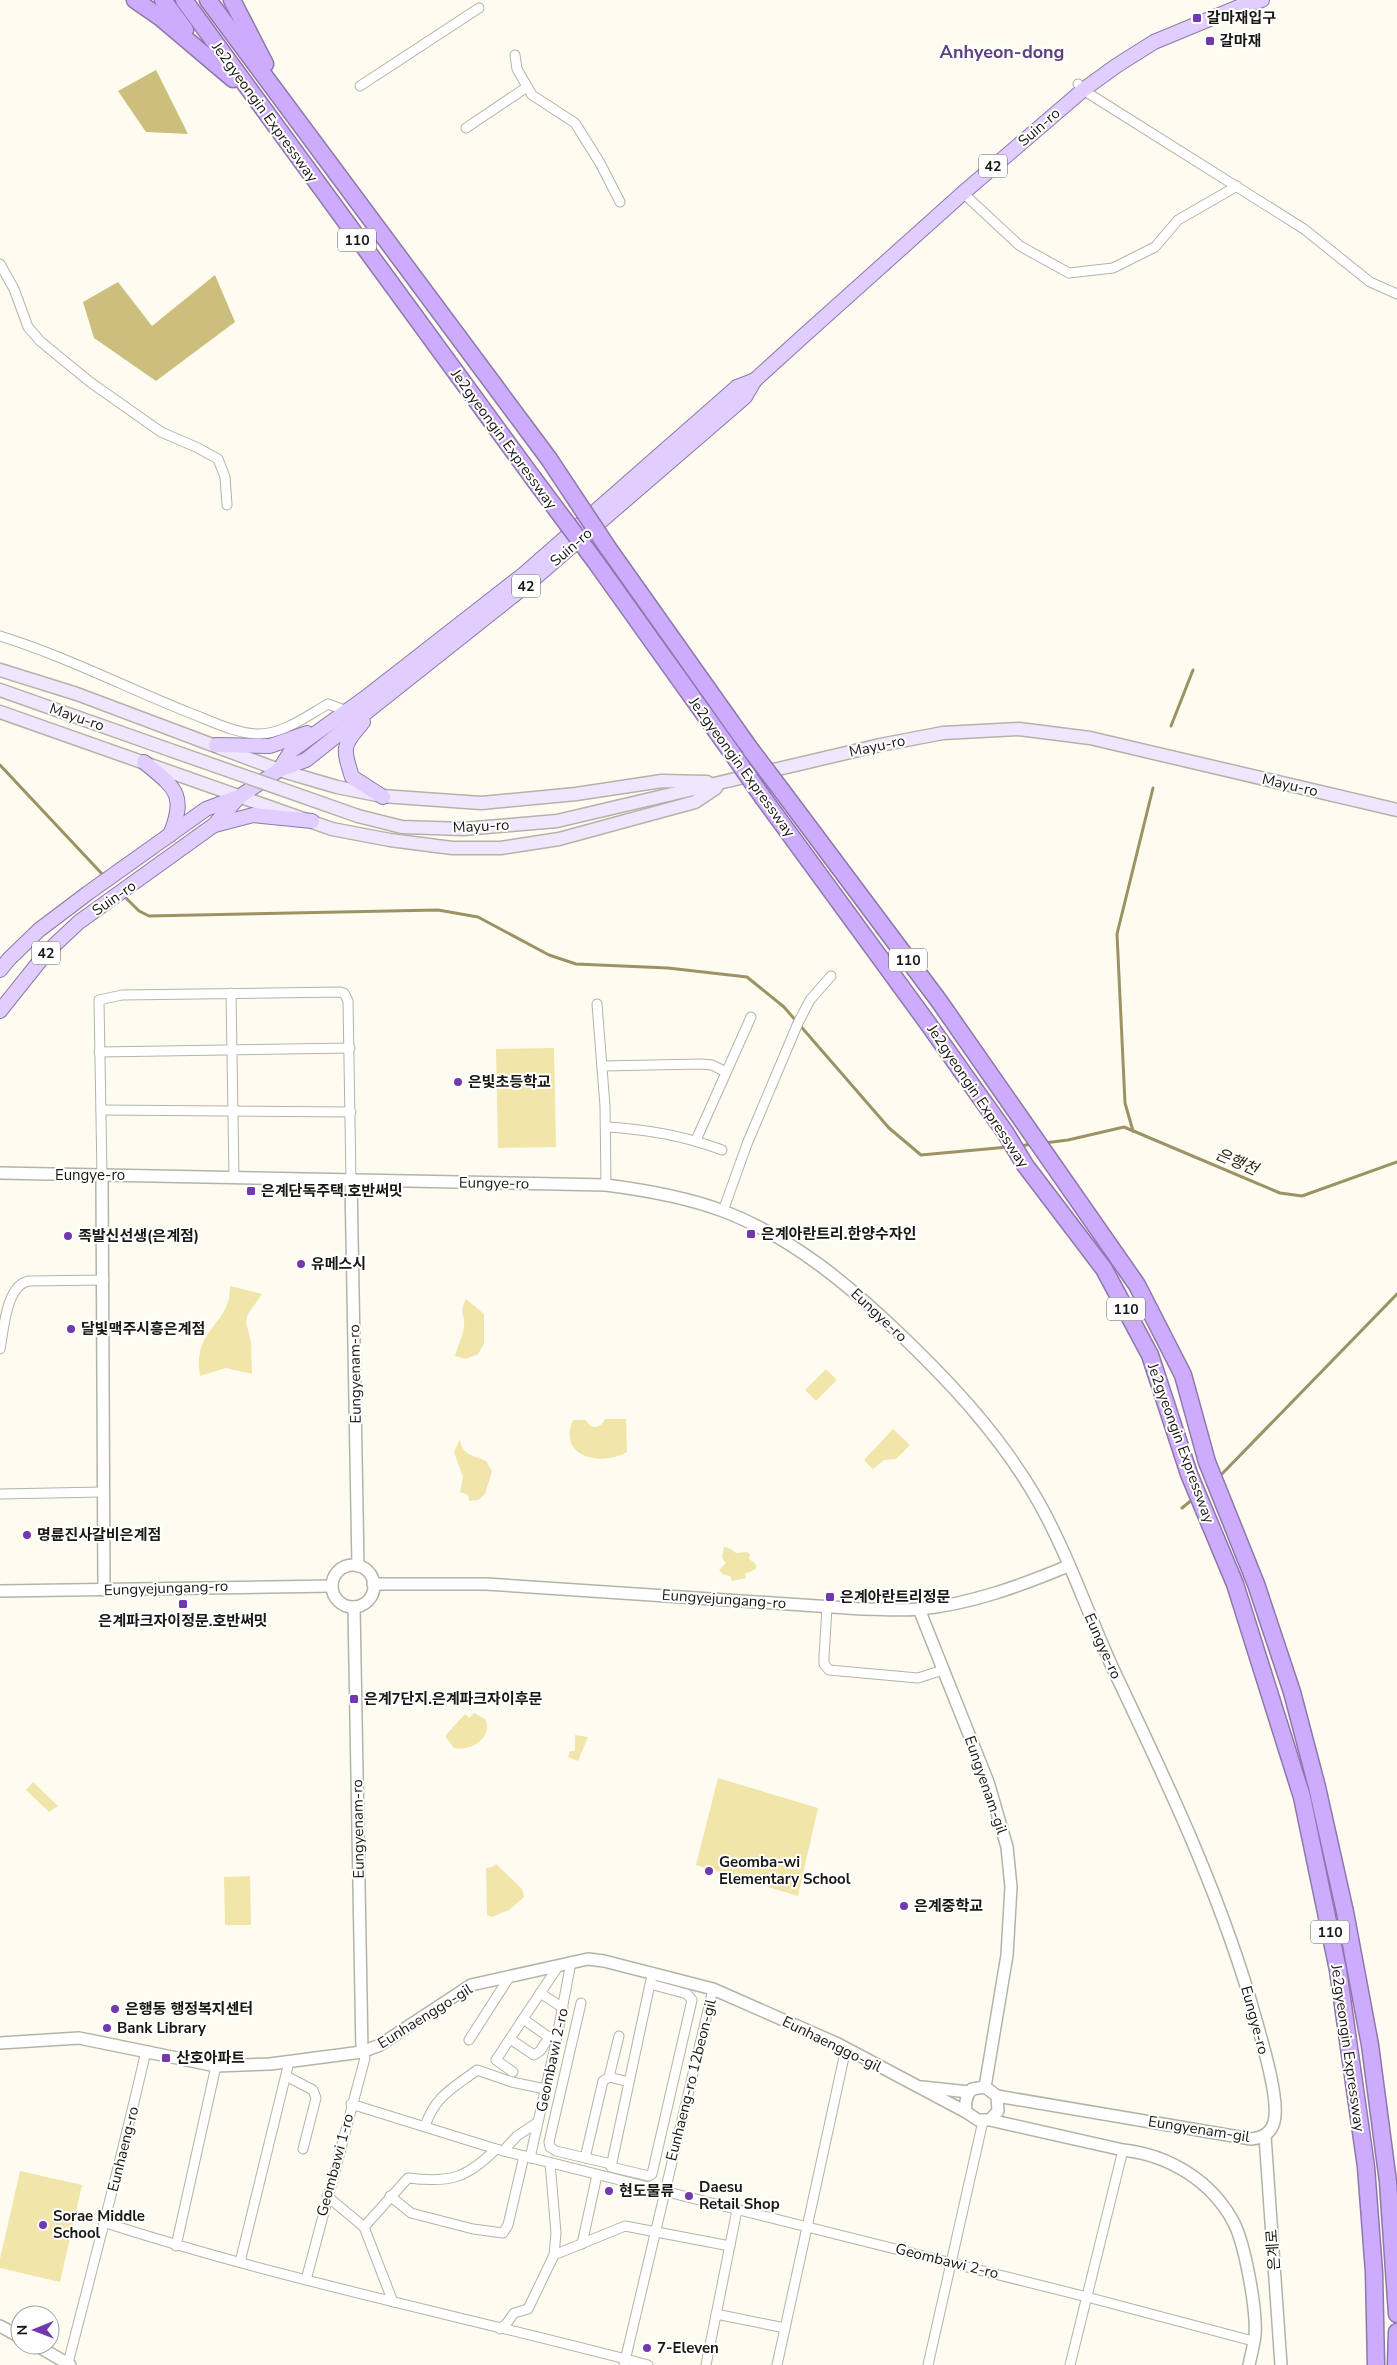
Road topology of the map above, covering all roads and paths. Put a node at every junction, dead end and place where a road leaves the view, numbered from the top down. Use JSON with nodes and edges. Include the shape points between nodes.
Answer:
{"nodes":[{"id":1,"x":135,"y":0,"type":"edge"},
{"id":2,"x":163,"y":0,"type":"edge"},
{"id":3,"x":184,"y":0,"type":"edge"},
{"id":4,"x":208,"y":0,"type":"edge"},
{"id":5,"x":232,"y":0,"type":"edge"},
{"id":6,"x":1262,"y":0,"type":"edge"},
{"id":7,"x":479,"y":8,"type":"dead end"},
{"id":8,"x":202,"y":54,"type":"junction"},
{"id":9,"x":514,"y":55,"type":"dead end"},
{"id":10,"x":360,"y":86,"type":"dead end"},
{"id":11,"x":527,"y":87,"type":"junction"},
{"id":12,"x":1081,"y":87,"type":"junction"},
{"id":13,"x":249,"y":91,"type":"junction"},
{"id":14,"x":287,"y":106,"type":"junction"},
{"id":15,"x":466,"y":128,"type":"dead end"},
{"id":16,"x":1237,"y":186,"type":"junction"},
{"id":17,"x":963,"y":192,"type":"junction"},
{"id":18,"x":620,"y":202,"type":"dead end"},
{"id":19,"x":0,"y":264,"type":"edge"},
{"id":20,"x":1397,"y":294,"type":"edge"},
{"id":21,"x":755,"y":380,"type":"junction"},
{"id":22,"x":227,"y":505,"type":"dead end"},
{"id":23,"x":0,"y":636,"type":"edge"},
{"id":24,"x":0,"y":670,"type":"edge"},
{"id":25,"x":0,"y":690,"type":"edge"},
{"id":26,"x":388,"y":694,"type":"junction"},
{"id":27,"x":347,"y":711,"type":"junction"},
{"id":28,"x":0,"y":712,"type":"edge"},
{"id":29,"x":322,"y":728,"type":"junction"},
{"id":30,"x":216,"y":746,"type":"junction"},
{"id":31,"x":144,"y":762,"type":"junction"},
{"id":32,"x":279,"y":770,"type":"junction"},
{"id":33,"x":722,"y":783,"type":"junction"},
{"id":34,"x":383,"y":796,"type":"junction"},
{"id":35,"x":239,"y":797,"type":"junction"},
{"id":36,"x":1397,"y":810,"type":"edge"},
{"id":37,"x":312,"y":821,"type":"junction"},
{"id":38,"x":214,"y":826,"type":"junction"},
{"id":39,"x":170,"y":835,"type":"junction"},
{"id":40,"x":0,"y":970,"type":"edge"},
{"id":41,"x":831,"y":976,"type":"dead end"},
{"id":42,"x":231,"y":993,"type":"junction"},
{"id":43,"x":597,"y":1004,"type":"dead end"},
{"id":44,"x":0,"y":1011,"type":"edge"},
{"id":45,"x":751,"y":1017,"type":"dead end"},
{"id":46,"x":350,"y":1048,"type":"junction"},
{"id":47,"x":232,"y":1050,"type":"junction"},
{"id":48,"x":99,"y":1052,"type":"junction"},
{"id":49,"x":602,"y":1066,"type":"junction"},
{"id":50,"x":726,"y":1072,"type":"junction"},
{"id":51,"x":101,"y":1110,"type":"junction"},
{"id":52,"x":233,"y":1110,"type":"junction"},
{"id":53,"x":351,"y":1112,"type":"junction"},
{"id":54,"x":606,"y":1127,"type":"junction"},
{"id":55,"x":696,"y":1140,"type":"junction"},
{"id":56,"x":722,"y":1150,"type":"dead end"},
{"id":57,"x":0,"y":1173,"type":"edge"},
{"id":58,"x":102,"y":1176,"type":"junction"},
{"id":59,"x":234,"y":1177,"type":"junction"},
{"id":60,"x":351,"y":1181,"type":"junction"},
{"id":61,"x":606,"y":1185,"type":"junction"},
{"id":62,"x":723,"y":1211,"type":"junction"},
{"id":63,"x":104,"y":1280,"type":"junction"},
{"id":64,"x":0,"y":1349,"type":"edge"},
{"id":65,"x":102,"y":1492,"type":"junction"},
{"id":66,"x":0,"y":1494,"type":"edge"},
{"id":67,"x":358,"y":1566,"type":"junction"},
{"id":68,"x":1068,"y":1566,"type":"junction"},
{"id":69,"x":374,"y":1584,"type":"junction"},
{"id":70,"x":332,"y":1586,"type":"junction"},
{"id":71,"x":104,"y":1590,"type":"junction"},
{"id":72,"x":0,"y":1591,"type":"edge"},
{"id":73,"x":354,"y":1607,"type":"junction"},
{"id":74,"x":827,"y":1607,"type":"junction"},
{"id":75,"x":919,"y":1609,"type":"junction"},
{"id":76,"x":943,"y":1670,"type":"junction"},
{"id":77,"x":572,"y":1962,"type":"junction"},
{"id":78,"x":559,"y":1965,"type":"junction"},
{"id":79,"x":510,"y":1976,"type":"junction"},
{"id":80,"x":651,"y":1979,"type":"junction"},
{"id":81,"x":713,"y":1989,"type":"junction"},
{"id":82,"x":540,"y":1993,"type":"junction"},
{"id":83,"x":582,"y":2003,"type":"dead end"},
{"id":84,"x":563,"y":2008,"type":"junction"},
{"id":85,"x":523,"y":2019,"type":"junction"},
{"id":86,"x":619,"y":2036,"type":"dead end"},
{"id":87,"x":510,"y":2039,"type":"junction"},
{"id":88,"x":469,"y":2040,"type":"dead end"},
{"id":89,"x":552,"y":2040,"type":"junction"},
{"id":90,"x":0,"y":2043,"type":"edge"},
{"id":91,"x":846,"y":2048,"type":"junction"},
{"id":92,"x":146,"y":2051,"type":"junction"},
{"id":93,"x":362,"y":2052,"type":"junction"},
{"id":94,"x":289,"y":2062,"type":"junction"},
{"id":95,"x":216,"y":2066,"type":"junction"},
{"id":96,"x":513,"y":2072,"type":"dead end"},
{"id":97,"x":286,"y":2076,"type":"junction"},
{"id":98,"x":609,"y":2077,"type":"junction"},
{"id":99,"x":629,"y":2082,"type":"junction"},
{"id":100,"x":916,"y":2086,"type":"junction"},
{"id":101,"x":985,"y":2087,"type":"junction"},
{"id":102,"x":546,"y":2089,"type":"junction"},
{"id":103,"x":969,"y":2092,"type":"junction"},
{"id":104,"x":997,"y":2096,"type":"junction"},
{"id":105,"x":351,"y":2104,"type":"junction"},
{"id":106,"x":966,"y":2112,"type":"junction"},
{"id":107,"x":986,"y":2121,"type":"junction"},
{"id":108,"x":538,"y":2122,"type":"junction"},
{"id":109,"x":1274,"y":2122,"type":"joint"},
{"id":110,"x":425,"y":2126,"type":"junction"},
{"id":111,"x":1265,"y":2136,"type":"junction"},
{"id":112,"x":303,"y":2148,"type":"dead end"},
{"id":113,"x":499,"y":2150,"type":"junction"},
{"id":114,"x":1124,"y":2150,"type":"junction"},
{"id":115,"x":527,"y":2157,"type":"junction"},
{"id":116,"x":585,"y":2158,"type":"junction"},
{"id":117,"x":550,"y":2163,"type":"junction"},
{"id":118,"x":611,"y":2164,"type":"junction"},
{"id":119,"x":597,"y":2175,"type":"junction"},
{"id":120,"x":663,"y":2192,"type":"junction"},
{"id":121,"x":327,"y":2196,"type":"junction"},
{"id":122,"x":390,"y":2196,"type":"junction"},
{"id":123,"x":737,"y":2210,"type":"junction"},
{"id":124,"x":103,"y":2222,"type":"junction"},
{"id":125,"x":364,"y":2227,"type":"junction"},
{"id":126,"x":807,"y":2227,"type":"junction"},
{"id":127,"x":654,"y":2230,"type":"junction"},
{"id":128,"x":582,"y":2244,"type":"junction"},
{"id":129,"x":176,"y":2246,"type":"junction"},
{"id":130,"x":730,"y":2246,"type":"junction"},
{"id":131,"x":554,"y":2255,"type":"junction"},
{"id":132,"x":240,"y":2262,"type":"junction"},
{"id":133,"x":952,"y":2262,"type":"junction"},
{"id":134,"x":306,"y":2280,"type":"junction"},
{"id":135,"x":1087,"y":2296,"type":"junction"},
{"id":136,"x":393,"y":2302,"type":"junction"},
{"id":137,"x":716,"y":2314,"type":"junction"},
{"id":138,"x":1397,"y":2314,"type":"edge"},
{"id":139,"x":785,"y":2328,"type":"junction"},
{"id":140,"x":500,"y":2330,"type":"junction"},
{"id":141,"x":1397,"y":2332,"type":"edge"},
{"id":142,"x":1254,"y":2341,"type":"junction"},
{"id":143,"x":53,"y":2355,"type":"edge"},
{"id":144,"x":624,"y":2362,"type":"edge"},
{"id":145,"x":69,"y":2364,"type":"edge"},
{"id":146,"x":648,"y":2365,"type":"edge"},
{"id":147,"x":706,"y":2365,"type":"edge"},
{"id":148,"x":777,"y":2365,"type":"edge"},
{"id":149,"x":928,"y":2365,"type":"edge"},
{"id":150,"x":1070,"y":2365,"type":"edge"},
{"id":151,"x":1249,"y":2365,"type":"edge"},
{"id":152,"x":1281,"y":2365,"type":"edge"},
{"id":153,"x":1376,"y":2365,"type":"edge"},
{"id":154,"x":1396,"y":2365,"type":"edge"}],
"edges":[{"from":1,"to":8,"type":"highway"},
{"from":2,"to":8,"type":"highway"},
{"from":3,"to":13,"type":"highway","name":"Je2gyeongin Expressway","number":"110"},
{"from":4,"to":14,"type":"highway","name":"Je2gyeongin Expressway","number":"110"},
{"from":5,"to":14,"type":"highway"},
{"from":6,"to":12,"type":"main road","name":"Suin-ro","number":"42","via":[[1154,42]]},
{"from":7,"to":10,"type":"street"},
{"from":8,"to":13,"type":"highway"},
{"from":9,"to":11,"type":"street"},
{"from":11,"to":15,"type":"street"},
{"from":11,"to":18,"type":"street","via":[[532,95],[575,123]]},
{"from":12,"to":16,"type":"street","via":[[1184,156]]},
{"from":12,"to":17,"type":"main road","name":"Suin-ro","number":"42"},
{"from":13,"to":153,"type":"highway","name":"Je2gyeongin Expressway","number":"110","bridge":true,"via":[[595,561],[1005,1132],[1025,1165],[1104,1269],[1150,1354],[1189,1474],[1235,1584],[1302,1796],[1338,1970],[1366,2168],[1374,2272]]},
{"from":14,"to":138,"type":"highway","name":"Je2gyeongin Expressway","number":"110","bridge":true,"via":[[550,458],[608,548],[752,750],[939,1001],[1137,1285],[1183,1375],[1207,1462],[1256,1584],[1292,1692],[1317,1787],[1370,2044],[1388,2182]]},
{"from":16,"to":17,"type":"street","via":[[1178,220],[1155,247],[1146,252],[1113,268],[1069,273],[1020,246]]},
{"from":16,"to":20,"type":"street","via":[[1304,229],[1370,282]]},
{"from":17,"to":21,"type":"main road","name":"Suin-ro","number":"42"},
{"from":19,"to":22,"type":"street","via":[[14,289],[28,327],[40,341],[90,382],[161,432],[218,459],[226,477]]},
{"from":21,"to":26,"type":"main road","name":"Suin-ro","number":"42","via":[[745,397],[528,584]]},
{"from":21,"to":27,"type":"main road","name":"Suin-ro","number":"42","via":[[737,387],[524,574]]},
{"from":23,"to":27,"type":"street","via":[[38,647],[241,732],[275,732],[328,704]]},
{"from":24,"to":30,"type":"main road","via":[[77,694]]},
{"from":25,"to":33,"type":"main road","name":"Mayu-ro","bridge":true,"via":[[358,816],[402,827],[464,829],[557,821]]},
{"from":26,"to":32,"type":"main road","name":"Suin-ro","number":"42","via":[[306,760]]},
{"from":26,"to":34,"type":"main road","via":[[347,741],[345,754],[352,777]]},
{"from":27,"to":29,"type":"main road","name":"Suin-ro","number":"42"},
{"from":28,"to":31,"type":"main road"},
{"from":29,"to":30,"type":"main road","via":[[270,746]]},
{"from":29,"to":32,"type":"main road","name":"Suin-ro","number":"42","via":[[291,751]]},
{"from":30,"to":32,"type":"main road"},
{"from":31,"to":35,"type":"main road"},
{"from":31,"to":39,"type":"main road","via":[[171,784],[178,800],[179,814]]},
{"from":32,"to":34,"type":"main road"},
{"from":32,"to":35,"type":"main road","name":"Suin-ro","number":"42"},
{"from":33,"to":34,"type":"main road","via":[[662,781],[576,794],[481,803]]},
{"from":33,"to":36,"type":"main road","name":"Mayu-ro","via":[[943,733],[1019,729],[1090,738]]},
{"from":33,"to":37,"type":"main road","via":[[695,802],[559,839],[501,848],[452,848],[390,840],[332,829]]},
{"from":35,"to":37,"type":"main road"},
{"from":35,"to":38,"type":"main road","name":"Suin-ro","number":"42"},
{"from":35,"to":39,"type":"main road","name":"Suin-ro","number":"42","via":[[206,809]]},
{"from":37,"to":38,"type":"main road","via":[[253,815]]},
{"from":38,"to":44,"type":"main road","name":"Suin-ro","number":"42","via":[[79,922],[47,952]]},
{"from":39,"to":40,"type":"main road","name":"Suin-ro","number":"42","via":[[39,930]]},
{"from":41,"to":62,"type":"street","via":[[810,1000],[794,1032],[746,1144]]},
{"from":42,"to":46,"type":"street","via":[[344,993],[348,1001]]},
{"from":42,"to":47,"type":"street"},
{"from":42,"to":48,"type":"street","via":[[122,995],[100,1000]]},
{"from":43,"to":49,"type":"street"},
{"from":45,"to":50,"type":"street"},
{"from":46,"to":47,"type":"street"},
{"from":46,"to":53,"type":"street"},
{"from":47,"to":48,"type":"street"},
{"from":47,"to":52,"type":"street"},
{"from":48,"to":51,"type":"street"},
{"from":49,"to":50,"type":"street","via":[[700,1064],[712,1065]]},
{"from":49,"to":54,"type":"street"},
{"from":50,"to":55,"type":"street"},
{"from":51,"to":52,"type":"street"},
{"from":51,"to":58,"type":"street"},
{"from":52,"to":53,"type":"street"},
{"from":52,"to":59,"type":"street"},
{"from":53,"to":60,"type":"street"},
{"from":54,"to":55,"type":"street"},
{"from":54,"to":61,"type":"street"},
{"from":55,"to":56,"type":"street"},
{"from":57,"to":58,"type":"street","name":"Eungye-ro"},
{"from":58,"to":59,"type":"street","name":"Eungye-ro"},
{"from":58,"to":63,"type":"street"},
{"from":59,"to":60,"type":"street","name":"Eungye-ro"},
{"from":60,"to":61,"type":"street","name":"Eungye-ro"},
{"from":60,"to":67,"type":"street","name":"Eungyenam-ro"},
{"from":61,"to":62,"type":"street","name":"Eungye-ro","via":[[664,1195]]},
{"from":62,"to":68,"type":"street","name":"Eungye-ro","via":[[776,1237],[824,1268],[885,1320],[962,1396],[1021,1473]]},
{"from":63,"to":64,"type":"street","via":[[29,1281],[18,1285],[11,1298]]},
{"from":63,"to":65,"type":"street"},
{"from":65,"to":66,"type":"street"},
{"from":65,"to":71,"type":"street"},
{"from":67,"to":69,"type":"street","via":[[368,1573]]},
{"from":67,"to":70,"type":"street","via":[[340,1570]]},
{"from":68,"to":75,"type":"street","name":"Eungyejungang-ro","via":[[994,1594]]},
{"from":68,"to":109,"type":"street","name":"Eungye-ro","via":[[1173,1795],[1219,1906],[1265,2054],[1275,2102]]},
{"from":69,"to":73,"type":"street","via":[[371,1597],[361,1606]]},
{"from":69,"to":74,"type":"street","name":"Eungyejungang-ro","via":[[486,1584]]},
{"from":70,"to":71,"type":"street","name":"Eungyejungang-ro"},
{"from":70,"to":73,"type":"street","via":[[341,1604]]},
{"from":71,"to":72,"type":"street","name":"Eungyejungang-ro"},
{"from":73,"to":93,"type":"street","name":"Eungyenam-ro"},
{"from":74,"to":75,"type":"street","name":"Eungyejungang-ro"},
{"from":74,"to":76,"type":"street","via":[[824,1664],[829,1670],[918,1678]]},
{"from":75,"to":76,"type":"street","name":"Eungyenam-gil"},
{"from":76,"to":101,"type":"street","name":"Eungyenam-gil","via":[[999,1816],[1007,1847],[1011,1887],[1007,1955]]},
{"from":77,"to":78,"type":"street","name":"Eunhaenggo-gil"},
{"from":77,"to":80,"type":"street","name":"Eunhaenggo-gil","via":[[604,1961]]},
{"from":77,"to":84,"type":"street","name":"Geombawi 2-ro"},
{"from":78,"to":79,"type":"street","name":"Eunhaenggo-gil"},
{"from":78,"to":82,"type":"street"},
{"from":79,"to":88,"type":"street"},
{"from":79,"to":93,"type":"street","name":"Eunhaenggo-gil","via":[[471,1985],[380,2045]]},
{"from":80,"to":81,"type":"street","name":"Eunhaenggo-gil"},
{"from":80,"to":99,"type":"street"},
{"from":80,"to":118,"type":"street","via":[[687,1994],[692,2000],[652,2174],[648,2176],[611,2167]]},
{"from":81,"to":91,"type":"street","name":"Eunhaenggo-gil"},
{"from":81,"to":120,"type":"street","name":"Eunhaeng-ro 12beon-gil"},
{"from":82,"to":84,"type":"street"},
{"from":82,"to":85,"type":"street"},
{"from":83,"to":116,"type":"street","via":[[550,2148]]},
{"from":84,"to":89,"type":"street","name":"Geombawi 2-ro"},
{"from":85,"to":87,"type":"street"},
{"from":85,"to":89,"type":"street"},
{"from":86,"to":98,"type":"street"},
{"from":87,"to":89,"type":"street","via":[[534,2055]]},
{"from":87,"to":96,"type":"street","via":[[496,2060]]},
{"from":89,"to":102,"type":"street","name":"Geombawi 2-ro"},
{"from":90,"to":92,"type":"street","name":"Eunhaenggo-gil","via":[[79,2038]]},
{"from":91,"to":100,"type":"street","name":"Eunhaenggo-gil"},
{"from":91,"to":126,"type":"street"},
{"from":92,"to":95,"type":"street","name":"Eunhaenggo-gil"},
{"from":92,"to":124,"type":"street","name":"Eunhaeng-ro","via":[[113,2194]]},
{"from":93,"to":94,"type":"street","name":"Eunhaenggo-gil"},
{"from":93,"to":105,"type":"street","name":"Geombawi 1-ro","via":[[365,2058]]},
{"from":94,"to":95,"type":"street","name":"Eunhaenggo-gil"},
{"from":94,"to":97,"type":"street"},
{"from":95,"to":129,"type":"street"},
{"from":97,"to":112,"type":"street","via":[[313,2090],[316,2098]]},
{"from":97,"to":132,"type":"street"},
{"from":98,"to":99,"type":"street"},
{"from":98,"to":116,"type":"street","via":[[603,2081]]},
{"from":99,"to":118,"type":"street"},
{"from":100,"to":103,"type":"street","name":"Eunhaenggo-gil"},
{"from":100,"to":106,"type":"street","name":"Eunhaenggo-gil"},
{"from":101,"to":103,"type":"street","name":"Eunhaenggo-gil","via":[[976,2087]]},
{"from":101,"to":104,"type":"street"},
{"from":102,"to":108,"type":"street","name":"Geombawi 2-ro"},
{"from":102,"to":110,"type":"street","via":[[478,2070],[439,2098]]},
{"from":103,"to":106,"type":"street"},
{"from":104,"to":107,"type":"street","via":[[998,2111]]},
{"from":104,"to":111,"type":"street","name":"Eungyenam-gil","via":[[1251,2139]]},
{"from":105,"to":110,"type":"street","name":"Geombawi 2-ro"},
{"from":105,"to":121,"type":"street","name":"Geombawi 1-ro"},
{"from":106,"to":107,"type":"street","name":"Eunhaenggo-gil","via":[[974,2119]]},
{"from":107,"to":114,"type":"street","name":"Eunhaenggo-gil"},
{"from":107,"to":133,"type":"street"},
{"from":108,"to":113,"type":"street"},
{"from":108,"to":115,"type":"street","name":"Geombawi 2-ro"},
{"from":109,"to":111,"type":"street","name":"Eungyenam-gil"},
{"from":110,"to":113,"type":"street","name":"Geombawi 2-ro"},
{"from":111,"to":152,"type":"street","name":"은계로"},
{"from":113,"to":115,"type":"street","name":"Geombawi 2-ro"},
{"from":113,"to":122,"type":"street","via":[[461,2176],[442,2180],[408,2178]]},
{"from":114,"to":135,"type":"street"},
{"from":114,"to":142,"type":"street","name":"Eunhaenggo-gil","via":[[1143,2152],[1183,2170],[1221,2203],[1234,2224],[1246,2265]]},
{"from":115,"to":117,"type":"street","name":"Geombawi 2-ro"},
{"from":115,"to":122,"type":"street","name":"Geombawi 2-ro","via":[[503,2233],[410,2213]]},
{"from":116,"to":118,"type":"street"},
{"from":117,"to":119,"type":"street","name":"Geombawi 2-ro"},
{"from":117,"to":131,"type":"street","via":[[556,2233]]},
{"from":119,"to":120,"type":"street","name":"Geombawi 2-ro"},
{"from":119,"to":128,"type":"street"},
{"from":120,"to":123,"type":"street","name":"Geombawi 2-ro"},
{"from":120,"to":127,"type":"street","name":"Eunhaeng-ro 12beon-gil"},
{"from":121,"to":125,"type":"street"},
{"from":121,"to":134,"type":"street","name":"Geombawi 1-ro"},
{"from":122,"to":125,"type":"street"},
{"from":123,"to":126,"type":"street","name":"Geombawi 2-ro"},
{"from":123,"to":130,"type":"street"},
{"from":124,"to":129,"type":"street"},
{"from":124,"to":145,"type":"street","name":"Eunhaeng-ro"},
{"from":125,"to":136,"type":"street"},
{"from":126,"to":133,"type":"street","name":"Geombawi 2-ro"},
{"from":126,"to":139,"type":"street"},
{"from":127,"to":128,"type":"street","via":[[625,2226]]},
{"from":127,"to":130,"type":"street"},
{"from":127,"to":144,"type":"street","name":"Eunhaeng-ro 12beon-gil"},
{"from":128,"to":131,"type":"street"},
{"from":129,"to":132,"type":"street"},
{"from":130,"to":137,"type":"street"},
{"from":131,"to":140,"type":"street","via":[[528,2308],[514,2313]]},
{"from":132,"to":134,"type":"street"},
{"from":133,"to":135,"type":"street","name":"Geombawi 2-ro"},
{"from":133,"to":149,"type":"street"},
{"from":134,"to":136,"type":"street"},
{"from":135,"to":142,"type":"street","name":"Geombawi 2-ro"},
{"from":135,"to":150,"type":"street"},
{"from":136,"to":140,"type":"street"},
{"from":137,"to":139,"type":"street"},
{"from":137,"to":147,"type":"street"},
{"from":139,"to":148,"type":"street"},
{"from":140,"to":144,"type":"street"},
{"from":141,"to":154,"type":"highway"},
{"from":142,"to":151,"type":"street","name":"Eunhaenggo-gil"},
{"from":143,"to":145,"type":"street","name":"Eunhaeng-ro"},
{"from":144,"to":146,"type":"street"}]}
